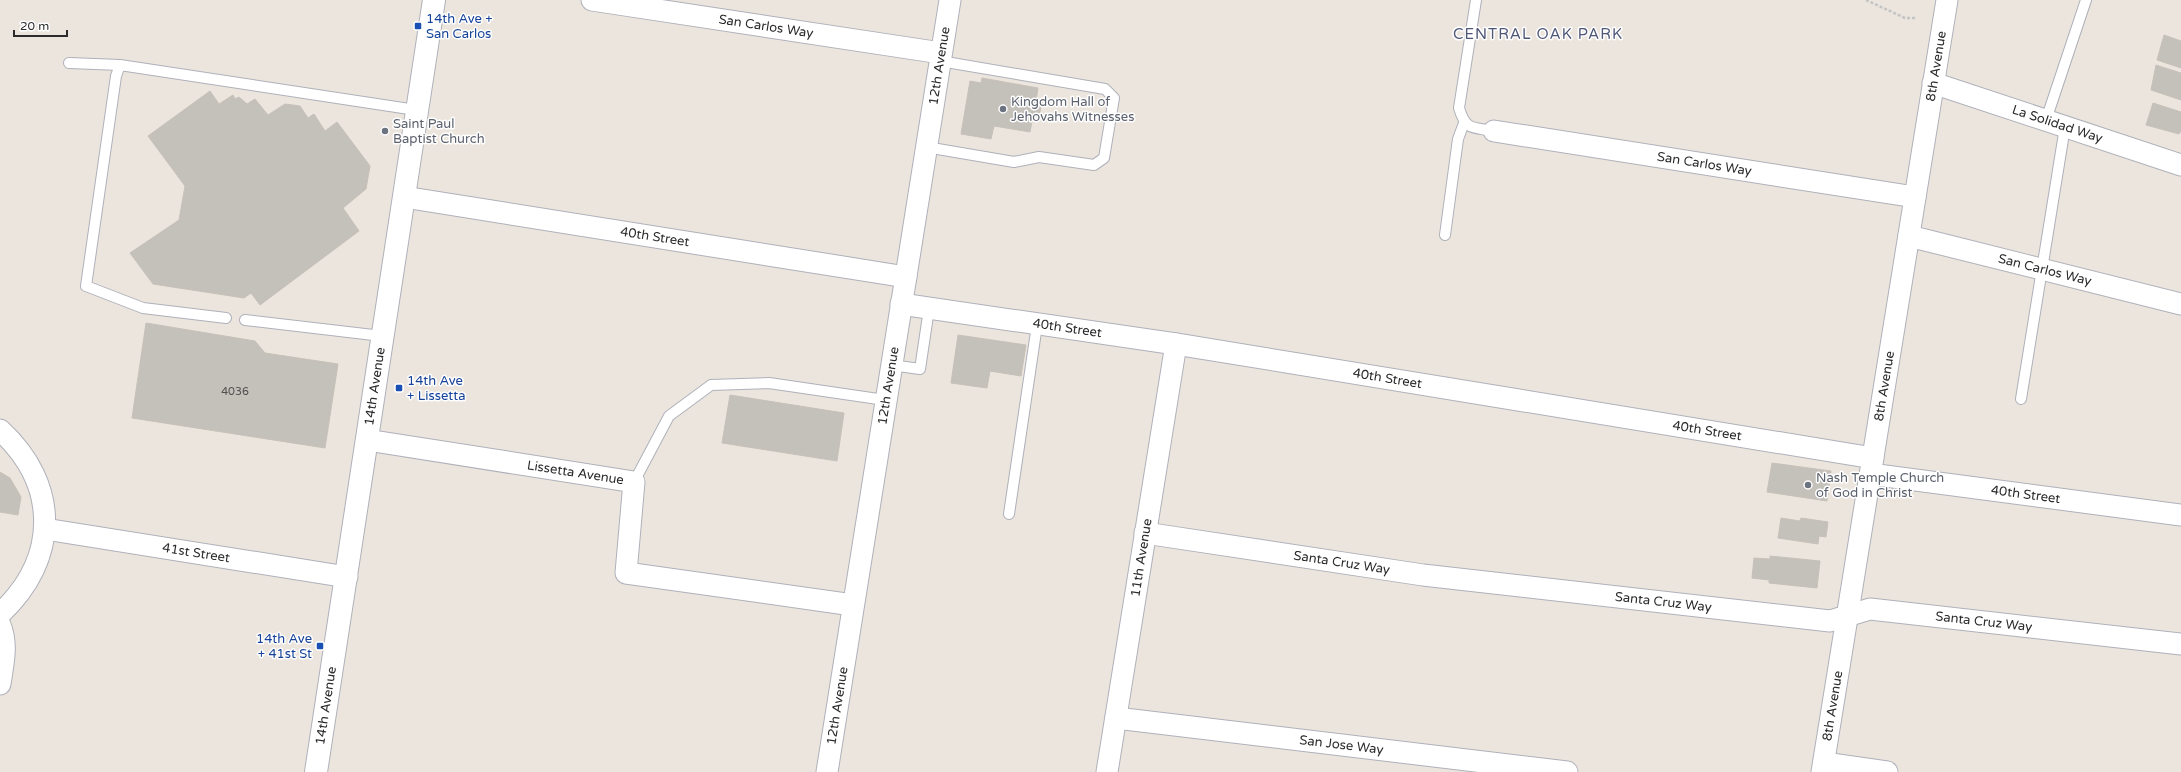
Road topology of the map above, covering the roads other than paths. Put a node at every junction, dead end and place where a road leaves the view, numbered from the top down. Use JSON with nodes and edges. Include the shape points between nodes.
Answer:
{"nodes":[{"id":1,"x":434,"y":0,"type":"edge"},
{"id":2,"x":592,"y":0,"type":"edge"},
{"id":3,"x":950,"y":0,"type":"edge"},
{"id":4,"x":1476,"y":0,"type":"edge"},
{"id":5,"x":1947,"y":0,"type":"edge"},
{"id":6,"x":2086,"y":0,"type":"edge"},
{"id":7,"x":940,"y":57,"type":"junction"},
{"id":8,"x":69,"y":63,"type":"dead end"},
{"id":9,"x":120,"y":65,"type":"junction"},
{"id":10,"x":1933,"y":83,"type":"junction"},
{"id":11,"x":416,"y":110,"type":"junction"},
{"id":12,"x":1464,"y":123,"type":"junction"},
{"id":13,"x":2055,"y":123,"type":"junction"},
{"id":14,"x":1494,"y":131,"type":"joint"},
{"id":15,"x":926,"y":147,"type":"junction"},
{"id":16,"x":2181,"y":165,"type":"edge"},
{"id":17,"x":404,"y":197,"type":"junction"},
{"id":18,"x":1915,"y":197,"type":"junction"},
{"id":19,"x":1445,"y":235,"type":"dead end"},
{"id":20,"x":1909,"y":236,"type":"junction"},
{"id":21,"x":2042,"y":269,"type":"junction"},
{"id":22,"x":906,"y":277,"type":"junction"},
{"id":23,"x":901,"y":304,"type":"junction"},
{"id":24,"x":2181,"y":304,"type":"edge"},
{"id":25,"x":929,"y":309,"type":"junction"},
{"id":26,"x":226,"y":318,"type":"dead end"},
{"id":27,"x":244,"y":320,"type":"dead end"},
{"id":28,"x":1037,"y":325,"type":"junction"},
{"id":29,"x":382,"y":336,"type":"junction"},
{"id":30,"x":1176,"y":344,"type":"junction"},
{"id":31,"x":891,"y":365,"type":"junction"},
{"id":32,"x":2021,"y":399,"type":"dead end"},
{"id":33,"x":886,"y":400,"type":"junction"},
{"id":34,"x":0,"y":430,"type":"edge"},
{"id":35,"x":367,"y":440,"type":"junction"},
{"id":36,"x":1871,"y":466,"type":"junction"},
{"id":37,"x":634,"y":482,"type":"junction"},
{"id":38,"x":1009,"y":514,"type":"dead end"},
{"id":39,"x":2181,"y":515,"type":"edge"},
{"id":40,"x":46,"y":529,"type":"junction"},
{"id":41,"x":1145,"y":533,"type":"junction"},
{"id":42,"x":347,"y":577,"type":"junction"},
{"id":43,"x":853,"y":605,"type":"junction"},
{"id":44,"x":0,"y":614,"type":"edge"},
{"id":45,"x":1848,"y":614,"type":"junction"},
{"id":46,"x":0,"y":625,"type":"edge"},
{"id":47,"x":2181,"y":644,"type":"edge"},
{"id":48,"x":0,"y":684,"type":"edge"},
{"id":49,"x":1116,"y":718,"type":"junction"},
{"id":50,"x":1823,"y":768,"type":"edge"},
{"id":51,"x":316,"y":772,"type":"edge"},
{"id":52,"x":827,"y":772,"type":"edge"},
{"id":53,"x":1107,"y":772,"type":"edge"},
{"id":54,"x":1567,"y":772,"type":"edge"},
{"id":55,"x":1887,"y":772,"type":"edge"}],
"edges":[{"from":1,"to":11,"type":"street","name":"14th Avenue"},
{"from":2,"to":7,"type":"street","name":"San Carlos Way"},
{"from":3,"to":7,"type":"street","name":"12th Avenue"},
{"from":4,"to":12,"type":"lane","via":[[1460,108]]},
{"from":5,"to":10,"type":"street","name":"8th Avenue"},
{"from":6,"to":13,"type":"lane"},
{"from":7,"to":15,"type":"street","name":"12th Avenue"},
{"from":7,"to":15,"type":"lane","via":[[1105,88],[1114,98],[1104,158],[1094,165],[1039,157],[1014,162]]},
{"from":8,"to":9,"type":"lane"},
{"from":9,"to":11,"type":"lane"},
{"from":9,"to":26,"type":"lane","via":[[116,76],[86,286],[143,308]]},
{"from":10,"to":13,"type":"street","name":"La Solidad Way"},
{"from":10,"to":18,"type":"street","name":"8th Avenue"},
{"from":11,"to":17,"type":"street","name":"14th Avenue"},
{"from":12,"to":14,"type":"lane","via":[[1470,127]]},
{"from":12,"to":19,"type":"lane","via":[[1458,139]]},
{"from":13,"to":16,"type":"street","name":"La Solidad Way"},
{"from":13,"to":21,"type":"lane"},
{"from":14,"to":18,"type":"street","name":"San Carlos Way"},
{"from":15,"to":22,"type":"street","name":"12th Avenue"},
{"from":17,"to":22,"type":"street","name":"40th Street"},
{"from":17,"to":29,"type":"street","name":"14th Avenue"},
{"from":18,"to":20,"type":"street","name":"8th Avenue"},
{"from":20,"to":21,"type":"street","name":"San Carlos Way"},
{"from":20,"to":36,"type":"street","name":"8th Avenue"},
{"from":21,"to":24,"type":"street","name":"San Carlos Way"},
{"from":21,"to":32,"type":"lane"},
{"from":22,"to":23,"type":"street","name":"12th Avenue"},
{"from":23,"to":25,"type":"street","name":"40th Street"},
{"from":23,"to":31,"type":"street","name":"12th Avenue"},
{"from":25,"to":28,"type":"street","name":"40th Street"},
{"from":25,"to":31,"type":"lane","via":[[920,369]]},
{"from":27,"to":29,"type":"lane"},
{"from":28,"to":30,"type":"street","name":"40th Street"},
{"from":28,"to":38,"type":"lane"},
{"from":29,"to":35,"type":"street","name":"14th Avenue"},
{"from":30,"to":36,"type":"street","name":"40th Street"},
{"from":30,"to":41,"type":"street","name":"11th Avenue"},
{"from":31,"to":33,"type":"street","name":"12th Avenue"},
{"from":33,"to":37,"type":"lane","via":[[769,383],[711,385],[669,416]]},
{"from":33,"to":43,"type":"street","name":"12th Avenue"},
{"from":34,"to":40,"type":"street","via":[[10,439],[31,468],[44,502]]},
{"from":35,"to":37,"type":"street","name":"Lissetta Avenue"},
{"from":35,"to":42,"type":"street","name":"14th Avenue"},
{"from":36,"to":39,"type":"street","name":"40th Street"},
{"from":36,"to":45,"type":"street","name":"8th Avenue"},
{"from":37,"to":43,"type":"street","name":"Lissetta Avenue","via":[[626,573]]},
{"from":40,"to":42,"type":"street","name":"41st Street"},
{"from":40,"to":44,"type":"street","via":[[36,566],[24,587]]},
{"from":41,"to":45,"type":"street","name":"Santa Cruz Way","via":[[1422,575],[1830,621]]},
{"from":41,"to":49,"type":"street","name":"11th Avenue"},
{"from":42,"to":51,"type":"street","name":"14th Avenue"},
{"from":43,"to":52,"type":"street","name":"12th Avenue"},
{"from":45,"to":47,"type":"street","name":"Santa Cruz Way","via":[[1870,609]]},
{"from":45,"to":50,"type":"street","name":"8th Avenue"},
{"from":46,"to":48,"type":"street","via":[[5,644]]},
{"from":49,"to":53,"type":"street","name":"11th Avenue"},
{"from":49,"to":54,"type":"street","name":"San Jose Way"},
{"from":50,"to":55,"type":"street"}]}
